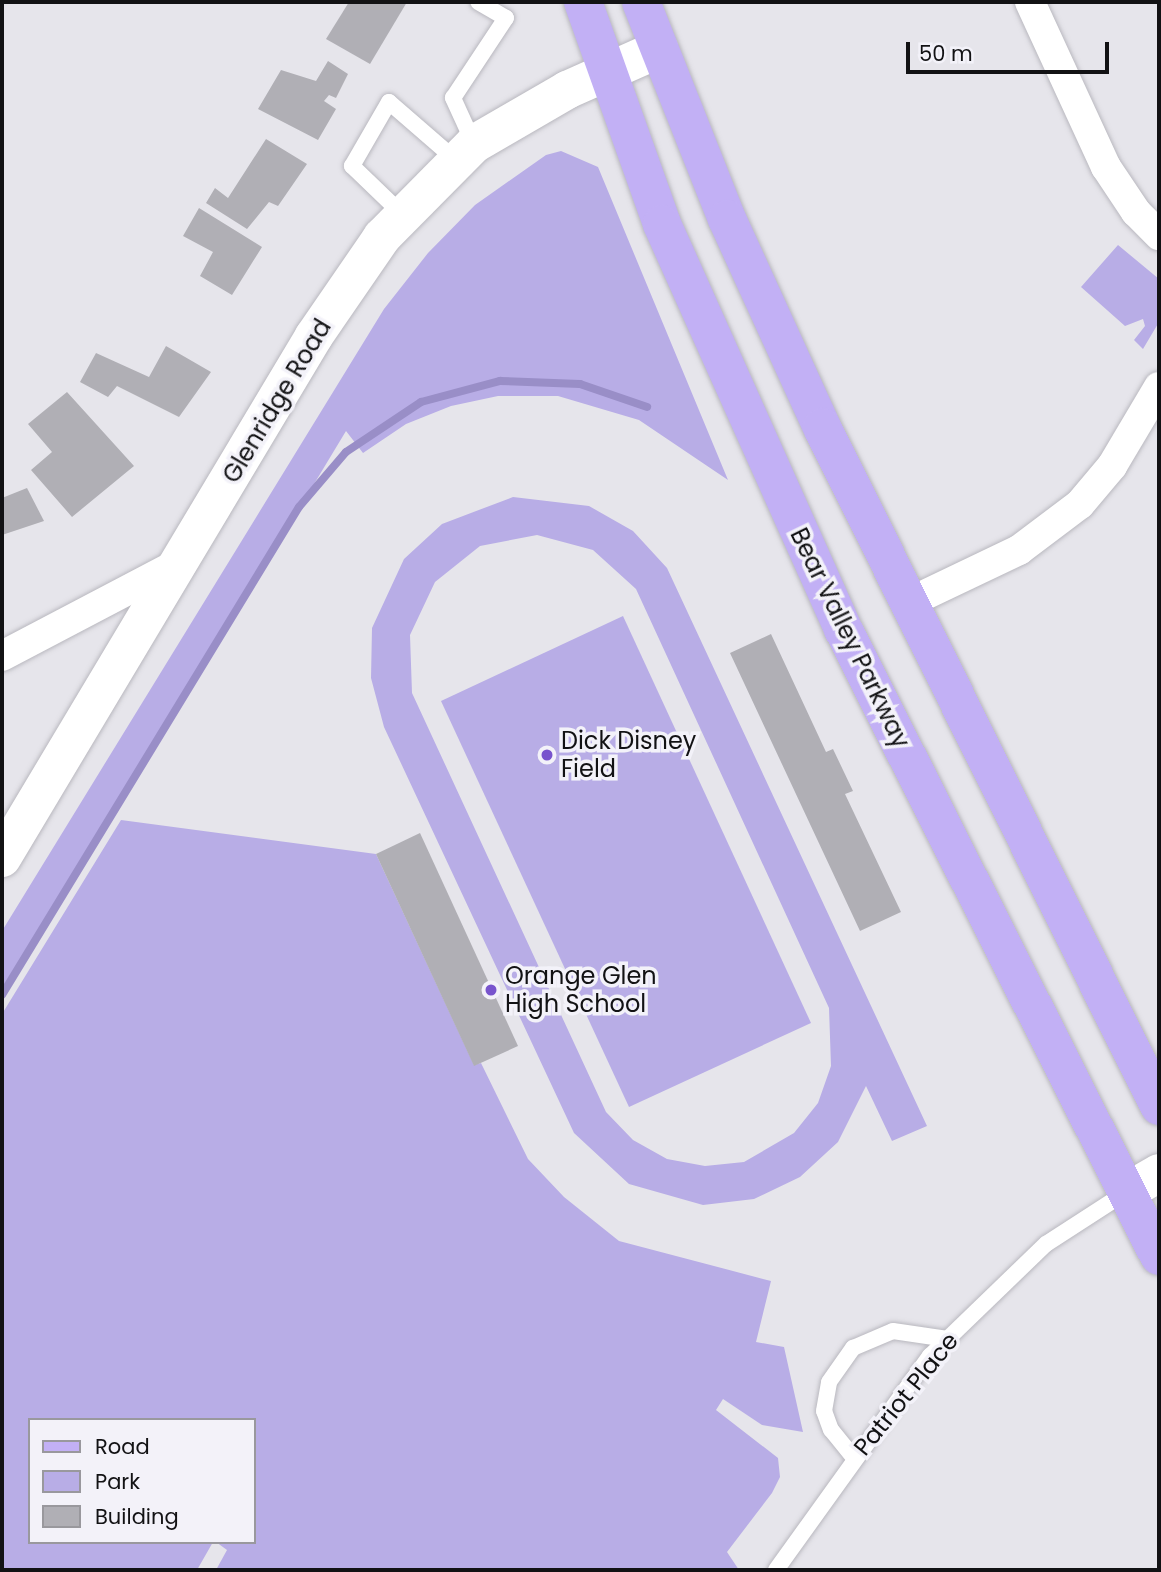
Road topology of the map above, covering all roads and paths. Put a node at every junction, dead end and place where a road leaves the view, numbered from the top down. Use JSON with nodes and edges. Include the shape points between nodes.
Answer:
{"nodes":[{"id":1,"x":478,"y":2,"type":"edge"},
{"id":2,"x":583,"y":2,"type":"edge"},
{"id":3,"x":641,"y":2,"type":"edge"},
{"id":4,"x":1030,"y":2,"type":"edge"},
{"id":5,"x":659,"y":49,"type":"junction"},
{"id":6,"x":604,"y":71,"type":"junction"},
{"id":7,"x":466,"y":152,"type":"junction"},
{"id":8,"x":404,"y":215,"type":"junction"},
{"id":9,"x":1159,"y":235,"type":"edge"},
{"id":10,"x":1159,"y":387,"type":"edge"},
{"id":11,"x":180,"y":563,"type":"junction"},
{"id":12,"x":910,"y":602,"type":"junction"},
{"id":13,"x":2,"y":656,"type":"edge"},
{"id":14,"x":2,"y":858,"type":"edge"},
{"id":15,"x":1159,"y":1106,"type":"edge"},
{"id":16,"x":1143,"y":1182,"type":"edge"},
{"id":17,"x":1159,"y":1256,"type":"edge"},
{"id":18,"x":947,"y":1339,"type":"junction"},
{"id":19,"x":854,"y":1458,"type":"junction"},
{"id":20,"x":776,"y":1570,"type":"edge"}],
"edges":[{"from":1,"to":7,"type":"lane","via":[[506,18],[453,97]]},
{"from":2,"to":6,"type":"main road","name":"Bear Valley Parkway"},
{"from":3,"to":5,"type":"main road"},
{"from":4,"to":9,"type":"street","via":[[1106,167],[1136,212]]},
{"from":5,"to":6,"type":"street","name":"Glenridge Road"},
{"from":5,"to":12,"type":"main road","via":[[727,219]]},
{"from":6,"to":7,"type":"street","name":"Glenridge Road"},
{"from":6,"to":16,"type":"main road","name":"Bear Valley Parkway","via":[[662,224],[843,629]]},
{"from":7,"to":8,"type":"street","name":"Glenridge Road"},
{"from":7,"to":8,"type":"lane","via":[[389,102],[352,166]]},
{"from":8,"to":11,"type":"street","name":"Glenridge Road","via":[[382,237],[314,335]]},
{"from":10,"to":12,"type":"street","via":[[1112,466],[1080,504],[1019,550]]},
{"from":11,"to":13,"type":"street"},
{"from":11,"to":14,"type":"street","name":"Glenridge Road"},
{"from":12,"to":15,"type":"main road"},
{"from":16,"to":17,"type":"main road","name":"Bear Valley Parkway"},
{"from":16,"to":18,"type":"lane","name":"Patriot Place","via":[[1046,1244]]},
{"from":18,"to":19,"type":"lane","name":"Patriot Place"},
{"from":18,"to":19,"type":"lane","via":[[893,1331],[853,1348],[829,1382],[824,1411],[831,1430]]},
{"from":19,"to":20,"type":"lane","name":"Patriot Place"}]}
